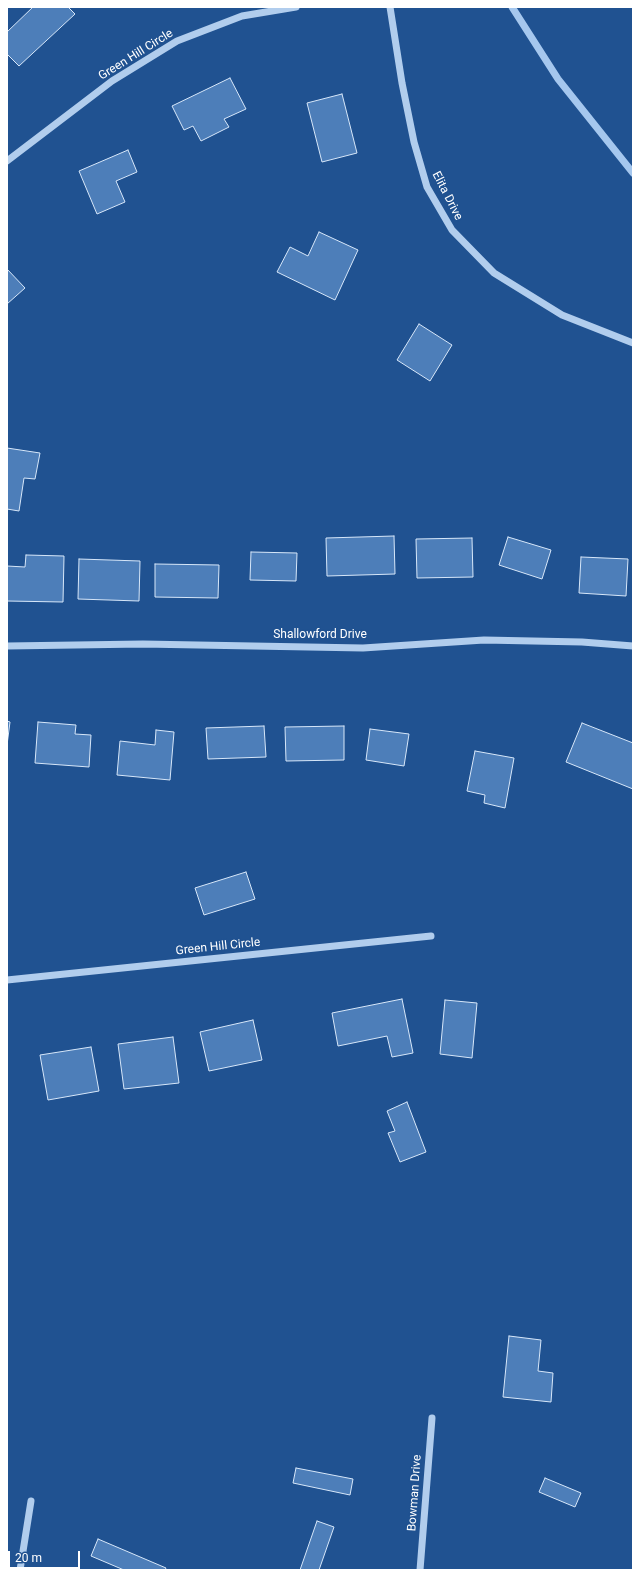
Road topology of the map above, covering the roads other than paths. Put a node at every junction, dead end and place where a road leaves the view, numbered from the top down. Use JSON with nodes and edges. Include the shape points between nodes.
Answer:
{"nodes":[{"id":1,"x":296,"y":7,"type":"edge"},
{"id":2,"x":390,"y":7,"type":"edge"},
{"id":3,"x":7,"y":161,"type":"edge"},
{"id":4,"x":633,"y":343,"type":"edge"},
{"id":5,"x":7,"y":646,"type":"edge"},
{"id":6,"x":633,"y":646,"type":"edge"},
{"id":7,"x":431,"y":936,"type":"dead end"},
{"id":8,"x":7,"y":980,"type":"edge"},
{"id":9,"x":432,"y":1418,"type":"dead end"},
{"id":10,"x":31,"y":1501,"type":"dead end"},
{"id":11,"x":20,"y":1570,"type":"edge"},
{"id":12,"x":420,"y":1570,"type":"edge"}],
"edges":[{"from":1,"to":3,"type":"street","name":"Green Hill Circle","via":[[242,16],[178,41],[112,81]]},
{"from":2,"to":4,"type":"street","name":"Elita Drive","via":[[414,142],[427,187],[452,230],[494,273],[521,290],[562,315]]},
{"from":5,"to":6,"type":"street","name":"Shallowford Drive","via":[[143,644],[363,648],[484,640]]},
{"from":7,"to":8,"type":"street","name":"Green Hill Circle"},
{"from":9,"to":12,"type":"street","name":"Bowman Drive"},
{"from":10,"to":11,"type":"street"}]}
